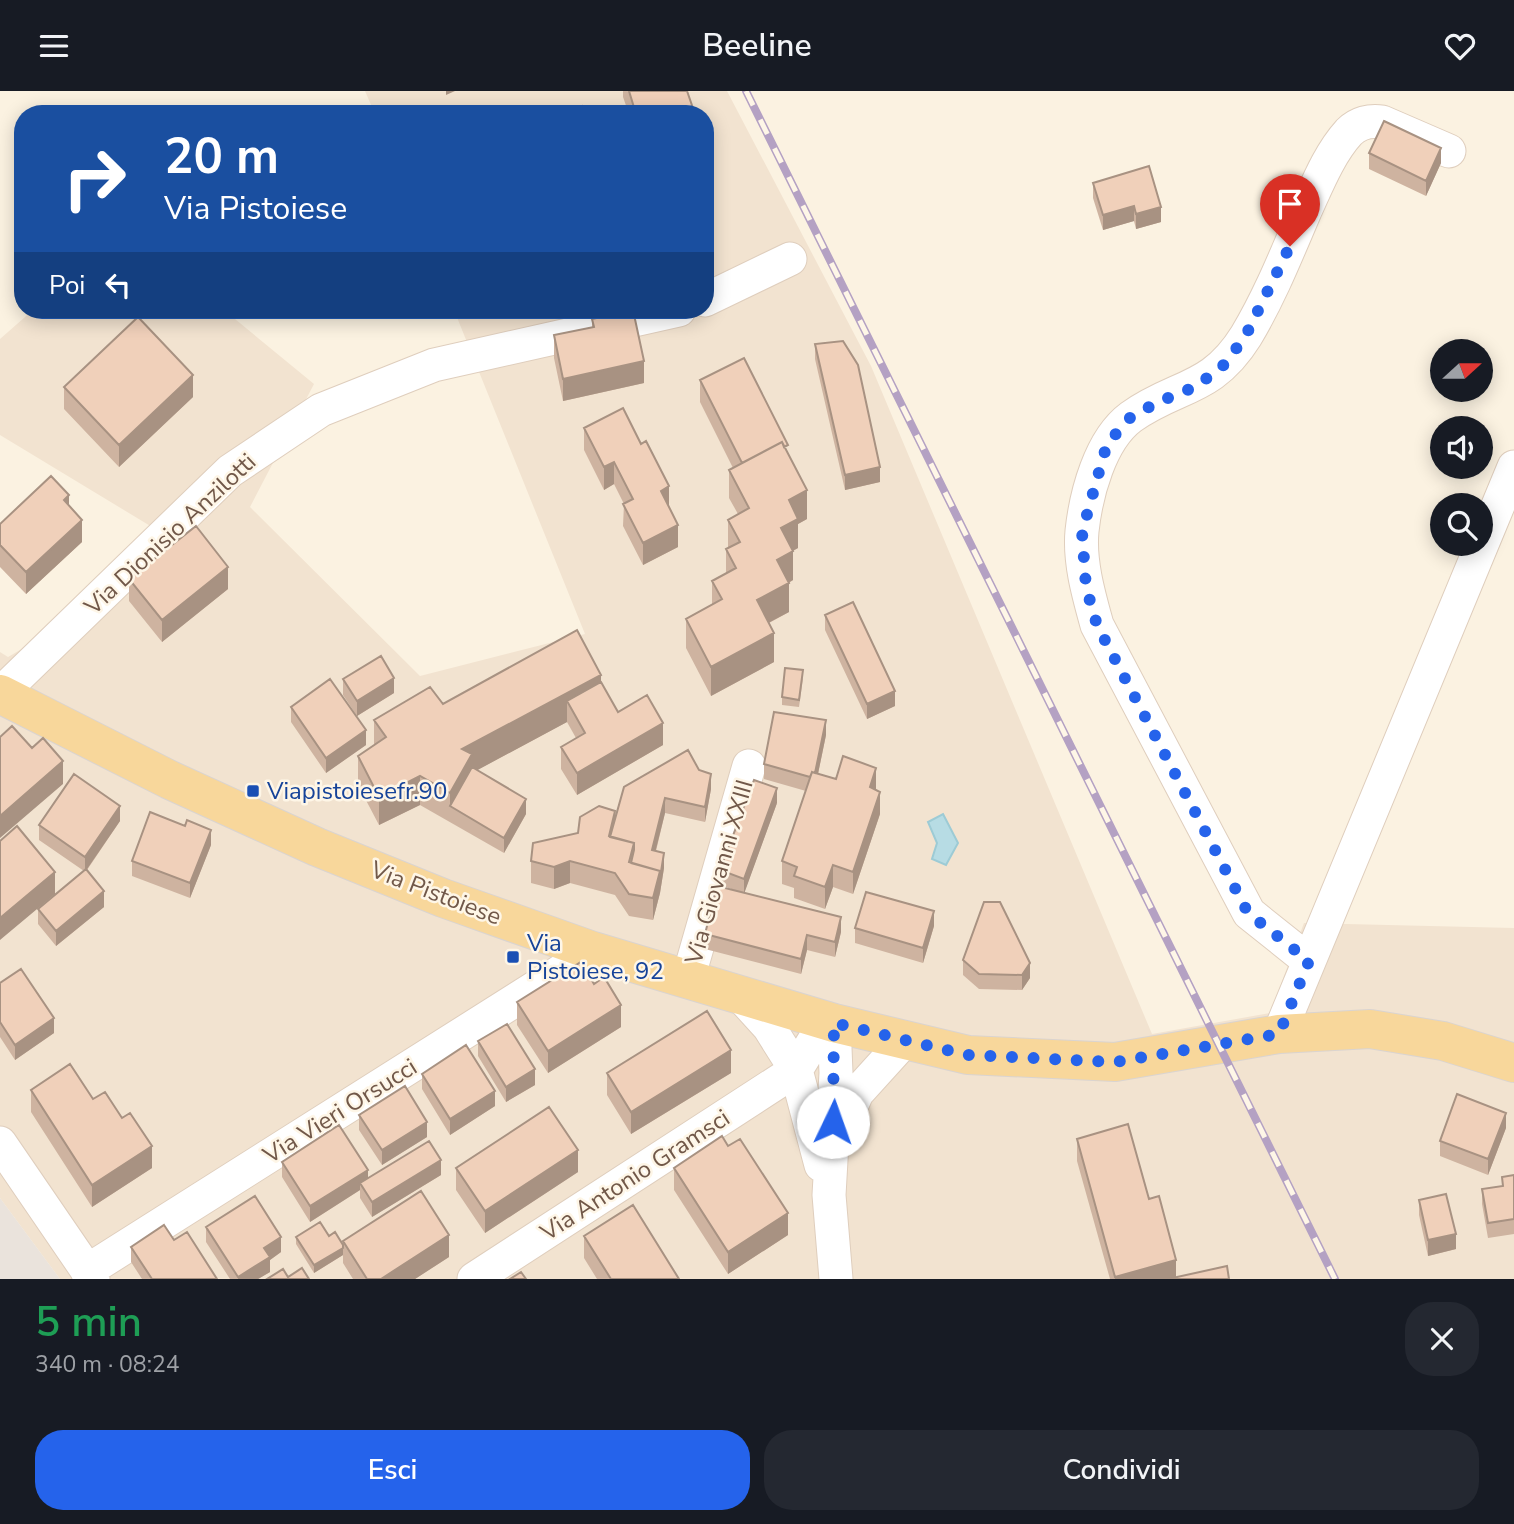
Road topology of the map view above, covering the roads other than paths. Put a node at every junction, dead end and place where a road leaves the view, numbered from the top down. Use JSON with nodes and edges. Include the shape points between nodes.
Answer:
{"nodes":[{"id":1,"x":1449,"y":151,"type":"dead end"},
{"id":2,"x":790,"y":259,"type":"dead end"},
{"id":3,"x":714,"y":296,"type":"edge"},
{"id":4,"x":639,"y":319,"type":"edge"},
{"id":5,"x":1514,"y":467,"type":"edge"},
{"id":6,"x":7,"y":706,"type":"edge"},
{"id":7,"x":750,"y":766,"type":"dead end"},
{"id":8,"x":593,"y":951,"type":"junction"},
{"id":9,"x":1309,"y":961,"type":"junction"},
{"id":10,"x":688,"y":979,"type":"junction"},
{"id":11,"x":740,"y":995,"type":"junction"},
{"id":12,"x":834,"y":1023,"type":"junction"},
{"id":13,"x":1279,"y":1034,"type":"junction"},
{"id":14,"x":906,"y":1039,"type":"junction"},
{"id":15,"x":1514,"y":1063,"type":"edge"},
{"id":16,"x":796,"y":1070,"type":"junction"},
{"id":17,"x":0,"y":1143,"type":"edge"},
{"id":18,"x":829,"y":1195,"type":"junction"},
{"id":19,"x":90,"y":1275,"type":"edge"},
{"id":20,"x":474,"y":1279,"type":"edge"},
{"id":21,"x":836,"y":1279,"type":"edge"}],
"edges":[{"from":1,"to":9,"type":"street","via":[[1382,122],[1371,120],[1349,132],[1320,179],[1245,337],[1222,367],[1195,387],[1130,418],[1107,444],[1082,532],[1086,587],[1097,625],[1248,913]]},
{"from":2,"to":3,"type":"street"},
{"from":4,"to":6,"type":"street","name":"Via Dionisio Anzilotti","via":[[434,365],[321,410],[230,471]]},
{"from":5,"to":9,"type":"street"},
{"from":6,"to":8,"type":"main road","name":"Via Pistoiese","via":[[317,847]]},
{"from":7,"to":10,"type":"street","name":"Via Giovanni XXIII"},
{"from":8,"to":10,"type":"main road","name":"Via Pistoiese"},
{"from":8,"to":19,"type":"street","name":"Via Vieri Orsucci"},
{"from":9,"to":13,"type":"street"},
{"from":10,"to":11,"type":"main road","name":"Via Pistoiese"},
{"from":11,"to":12,"type":"main road","name":"Via Pistoiese"},
{"from":11,"to":16,"type":"street"},
{"from":12,"to":14,"type":"main road","name":"Via Pistoiese"},
{"from":12,"to":16,"type":"street","via":[[815,1039]]},
{"from":12,"to":18,"type":"street"},
{"from":13,"to":14,"type":"main road","name":"Via Pistoiese","via":[[1115,1062],[968,1055]]},
{"from":13,"to":15,"type":"main road","name":"Via Pistoiese","via":[[1370,1029],[1443,1041]]},
{"from":14,"to":18,"type":"street","via":[[857,1093],[840,1133]]},
{"from":16,"to":18,"type":"street"},
{"from":16,"to":20,"type":"street","name":"Via Antonio Gramsci"},
{"from":17,"to":19,"type":"street"},
{"from":18,"to":21,"type":"street"}]}
